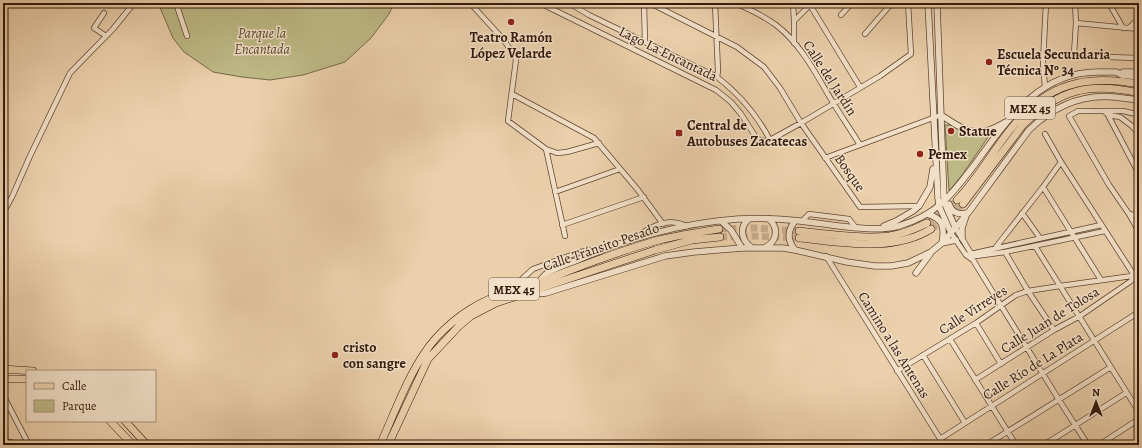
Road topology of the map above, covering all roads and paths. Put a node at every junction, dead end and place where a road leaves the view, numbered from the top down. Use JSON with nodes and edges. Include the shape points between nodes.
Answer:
{"nodes":[{"id":1,"x":134,"y":3,"type":"edge"},
{"id":2,"x":176,"y":3,"type":"edge"},
{"id":3,"x":470,"y":3,"type":"edge"},
{"id":4,"x":540,"y":3,"type":"edge"},
{"id":5,"x":568,"y":3,"type":"edge"},
{"id":6,"x":644,"y":3,"type":"edge"},
{"id":7,"x":650,"y":3,"type":"edge"},
{"id":8,"x":714,"y":3,"type":"edge"},
{"id":9,"x":735,"y":3,"type":"edge"},
{"id":10,"x":794,"y":3,"type":"edge"},
{"id":11,"x":852,"y":3,"type":"edge"},
{"id":12,"x":892,"y":3,"type":"edge"},
{"id":13,"x":908,"y":3,"type":"edge"},
{"id":14,"x":928,"y":3,"type":"edge"},
{"id":15,"x":937,"y":3,"type":"edge"},
{"id":16,"x":1046,"y":3,"type":"edge"},
{"id":17,"x":1075,"y":3,"type":"edge"},
{"id":18,"x":1109,"y":3,"type":"edge"},
{"id":19,"x":811,"y":4,"type":"edge"},
{"id":20,"x":104,"y":13,"type":"dead end"},
{"id":21,"x":841,"y":15,"type":"dead end"},
{"id":22,"x":1139,"y":19,"type":"edge"},
{"id":23,"x":794,"y":22,"type":"junction"},
{"id":24,"x":1076,"y":23,"type":"junction"},
{"id":25,"x":1122,"y":28,"type":"junction"},
{"id":26,"x":1129,"y":28,"type":"junction"},
{"id":27,"x":1139,"y":29,"type":"edge"},
{"id":28,"x":865,"y":34,"type":"dead end"},
{"id":29,"x":630,"y":35,"type":"junction"},
{"id":30,"x":106,"y":36,"type":"junction"},
{"id":31,"x":187,"y":36,"type":"dead end"},
{"id":32,"x":716,"y":36,"type":"junction"},
{"id":33,"x":645,"y":42,"type":"junction"},
{"id":34,"x":794,"y":43,"type":"junction"},
{"id":35,"x":625,"y":45,"type":"junction"},
{"id":36,"x":1139,"y":58,"type":"edge"},
{"id":37,"x":1116,"y":72,"type":"junction"},
{"id":38,"x":1139,"y":72,"type":"edge"},
{"id":39,"x":717,"y":77,"type":"junction"},
{"id":40,"x":1139,"y":78,"type":"edge"},
{"id":41,"x":1139,"y":84,"type":"edge"},
{"id":42,"x":860,"y":87,"type":"junction"},
{"id":43,"x":1045,"y":87,"type":"junction"},
{"id":44,"x":1139,"y":93,"type":"edge"},
{"id":45,"x":512,"y":94,"type":"junction"},
{"id":46,"x":1139,"y":100,"type":"edge"},
{"id":47,"x":834,"y":104,"type":"junction"},
{"id":48,"x":1106,"y":113,"type":"junction"},
{"id":49,"x":1137,"y":114,"type":"edge"},
{"id":50,"x":942,"y":115,"type":"junction"},
{"id":51,"x":933,"y":118,"type":"junction"},
{"id":52,"x":1139,"y":120,"type":"edge"},
{"id":53,"x":1007,"y":122,"type":"junction"},
{"id":54,"x":801,"y":123,"type":"junction"},
{"id":55,"x":1045,"y":134,"type":"dead end"},
{"id":56,"x":1139,"y":134,"type":"edge"},
{"id":57,"x":770,"y":140,"type":"junction"},
{"id":58,"x":599,"y":142,"type":"junction"},
{"id":59,"x":860,"y":145,"type":"junction"},
{"id":60,"x":546,"y":149,"type":"junction"},
{"id":61,"x":825,"y":158,"type":"junction"},
{"id":62,"x":935,"y":158,"type":"junction"},
{"id":63,"x":1061,"y":162,"type":"junction"},
{"id":64,"x":620,"y":169,"type":"junction"},
{"id":65,"x":1139,"y":174,"type":"edge"},
{"id":66,"x":1043,"y":187,"type":"junction"},
{"id":67,"x":555,"y":192,"type":"junction"},
{"id":68,"x":950,"y":196,"type":"junction"},
{"id":69,"x":644,"y":197,"type":"junction"},
{"id":70,"x":944,"y":202,"type":"junction"},
{"id":71,"x":919,"y":206,"type":"junction"},
{"id":72,"x":939,"y":206,"type":"junction"},
{"id":73,"x":3,"y":212,"type":"edge"},
{"id":74,"x":968,"y":212,"type":"junction"},
{"id":75,"x":927,"y":214,"type":"junction"},
{"id":76,"x":1022,"y":214,"type":"junction"},
{"id":77,"x":1129,"y":214,"type":"junction"},
{"id":78,"x":1139,"y":216,"type":"edge"},
{"id":79,"x":750,"y":218,"type":"junction"},
{"id":80,"x":769,"y":219,"type":"junction"},
{"id":81,"x":721,"y":221,"type":"junction"},
{"id":82,"x":799,"y":221,"type":"junction"},
{"id":83,"x":663,"y":224,"type":"junction"},
{"id":84,"x":562,"y":225,"type":"junction"},
{"id":85,"x":1100,"y":225,"type":"junction"},
{"id":86,"x":687,"y":226,"type":"junction"},
{"id":87,"x":929,"y":226,"type":"tunnel mouth"},
{"id":88,"x":955,"y":227,"type":"junction"},
{"id":89,"x":874,"y":228,"type":"junction"},
{"id":90,"x":719,"y":229,"type":"tunnel mouth"},
{"id":91,"x":1071,"y":231,"type":"junction"},
{"id":92,"x":1105,"y":231,"type":"junction"},
{"id":93,"x":1139,"y":232,"type":"edge"},
{"id":94,"x":951,"y":233,"type":"junction"},
{"id":95,"x":799,"y":235,"type":"tunnel mouth"},
{"id":96,"x":565,"y":236,"type":"dead end"},
{"id":97,"x":720,"y":237,"type":"tunnel mouth"},
{"id":98,"x":1040,"y":238,"type":"junction"},
{"id":99,"x":1074,"y":238,"type":"junction"},
{"id":100,"x":959,"y":239,"type":"junction"},
{"id":101,"x":624,"y":243,"type":"junction"},
{"id":102,"x":942,"y":243,"type":"junction"},
{"id":103,"x":1035,"y":246,"type":"junction"},
{"id":104,"x":751,"y":247,"type":"junction"},
{"id":105,"x":996,"y":247,"type":"junction"},
{"id":106,"x":742,"y":248,"type":"junction"},
{"id":107,"x":766,"y":248,"type":"junction"},
{"id":108,"x":796,"y":250,"type":"junction"},
{"id":109,"x":599,"y":251,"type":"junction"},
{"id":110,"x":931,"y":252,"type":"junction"},
{"id":111,"x":1006,"y":252,"type":"junction"},
{"id":112,"x":826,"y":256,"type":"junction"},
{"id":113,"x":970,"y":256,"type":"junction"},
{"id":114,"x":916,"y":273,"type":"dead end"},
{"id":115,"x":1137,"y":275,"type":"edge"},
{"id":116,"x":1101,"y":280,"type":"junction"},
{"id":117,"x":539,"y":282,"type":"junction"},
{"id":118,"x":1139,"y":283,"type":"edge"},
{"id":119,"x":1060,"y":286,"type":"junction"},
{"id":120,"x":512,"y":290,"type":"junction"},
{"id":121,"x":1028,"y":291,"type":"junction"},
{"id":122,"x":519,"y":295,"type":"junction"},
{"id":123,"x":1001,"y":305,"type":"junction"},
{"id":124,"x":1139,"y":312,"type":"edge"},
{"id":125,"x":1080,"y":316,"type":"junction"},
{"id":126,"x":976,"y":323,"type":"junction"},
{"id":127,"x":1054,"y":330,"type":"junction"},
{"id":128,"x":950,"y":339,"type":"junction"},
{"id":129,"x":1094,"y":341,"type":"junction"},
{"id":130,"x":1026,"y":348,"type":"junction"},
{"id":131,"x":924,"y":355,"type":"junction"},
{"id":132,"x":1001,"y":364,"type":"junction"},
{"id":133,"x":1111,"y":367,"type":"junction"},
{"id":134,"x":3,"y":369,"type":"edge"},
{"id":135,"x":26,"y":371,"type":"edge"},
{"id":136,"x":897,"y":371,"type":"junction"},
{"id":137,"x":1042,"y":374,"type":"junction"},
{"id":138,"x":3,"y":378,"type":"edge"},
{"id":139,"x":26,"y":379,"type":"edge"},
{"id":140,"x":975,"y":380,"type":"junction"},
{"id":141,"x":1126,"y":393,"type":"junction"},
{"id":142,"x":3,"y":395,"type":"edge"},
{"id":143,"x":1058,"y":400,"type":"junction"},
{"id":144,"x":992,"y":406,"type":"junction"},
{"id":145,"x":1139,"y":412,"type":"edge"},
{"id":146,"x":1139,"y":419,"type":"edge"},
{"id":147,"x":111,"y":422,"type":"edge"},
{"id":148,"x":126,"y":422,"type":"edge"},
{"id":149,"x":965,"y":422,"type":"junction"},
{"id":150,"x":1075,"y":425,"type":"junction"},
{"id":151,"x":1008,"y":432,"type":"junction"},
{"id":152,"x":940,"y":439,"type":"junction"},
{"id":153,"x":3,"y":441,"type":"edge"},
{"id":154,"x":25,"y":445,"type":"edge"},
{"id":155,"x":29,"y":445,"type":"edge"},
{"id":156,"x":133,"y":445,"type":"edge"},
{"id":157,"x":147,"y":445,"type":"edge"},
{"id":158,"x":380,"y":445,"type":"edge"},
{"id":159,"x":388,"y":445,"type":"edge"},
{"id":160,"x":944,"y":445,"type":"edge"},
{"id":161,"x":986,"y":445,"type":"edge"},
{"id":162,"x":1016,"y":445,"type":"edge"},
{"id":163,"x":1044,"y":445,"type":"edge"},
{"id":164,"x":1088,"y":445,"type":"edge"},
{"id":165,"x":1099,"y":445,"type":"edge"}],
"edges":[{"from":1,"to":30,"type":"street"},
{"from":2,"to":31,"type":"street"},
{"from":3,"to":45,"type":"street","via":[[516,56]]},
{"from":4,"to":35,"type":"street","name":"Lago La Encantada"},
{"from":5,"to":29,"type":"street"},
{"from":6,"to":33,"type":"street"},
{"from":7,"to":32,"type":"street","name":"Bosque"},
{"from":8,"to":32,"type":"street"},
{"from":9,"to":34,"type":"street","name":"Calle del Jardín","via":[[776,25]]},
{"from":10,"to":23,"type":"street"},
{"from":11,"to":21,"type":"street"},
{"from":12,"to":28,"type":"street"},
{"from":13,"to":42,"type":"street","via":[[911,54]]},
{"from":14,"to":51,"type":"street"},
{"from":15,"to":50,"type":"street"},
{"from":16,"to":43,"type":"street","via":[[1043,62]]},
{"from":17,"to":24,"type":"street"},
{"from":18,"to":25,"type":"street"},
{"from":19,"to":23,"type":"street"},
{"from":19,"to":42,"type":"street"},
{"from":20,"to":30,"type":"street","via":[[94,28]]},
{"from":22,"to":26,"type":"street"},
{"from":23,"to":34,"type":"street"},
{"from":24,"to":25,"type":"street"},
{"from":24,"to":36,"type":"street","via":[[1076,56]]},
{"from":25,"to":26,"type":"street"},
{"from":26,"to":27,"type":"street"},
{"from":29,"to":33,"type":"street"},
{"from":29,"to":35,"type":"street"},
{"from":30,"to":73,"type":"street","via":[[70,73]]},
{"from":32,"to":39,"type":"street"},
{"from":32,"to":54,"type":"street","name":"Bosque","via":[[737,47],[764,67]]},
{"from":33,"to":39,"type":"street"},
{"from":34,"to":47,"type":"street","name":"Calle del Jardín"},
{"from":35,"to":57,"type":"street","name":"Lago La Encantada","via":[[716,90],[731,102],[757,139]]},
{"from":37,"to":38,"type":"street"},
{"from":37,"to":40,"type":"street"},
{"from":37,"to":43,"type":"street","via":[[1078,74]]},
{"from":39,"to":57,"type":"street","via":[[742,99]]},
{"from":41,"to":44,"type":"main road","number":"MEX 45","via":[[1108,80],[1080,82],[1057,90],[1042,99],[1027,110],[1013,126],[960,202],[1023,125],[1052,102],[1069,94],[1093,89],[1121,89]]},
{"from":42,"to":47,"type":"street"},
{"from":43,"to":53,"type":"street","via":[[1025,102]]},
{"from":45,"to":58,"type":"street"},
{"from":45,"to":60,"type":"street","via":[[508,121]]},
{"from":46,"to":74,"type":"street","via":[[1101,97],[1077,101],[1052,112],[1029,130]]},
{"from":47,"to":54,"type":"street"},
{"from":47,"to":59,"type":"street","name":"Calle del Jardín"},
{"from":48,"to":49,"type":"street","via":[[1123,110]]},
{"from":48,"to":56,"type":"street","via":[[1120,117]]},
{"from":48,"to":65,"type":"street"},
{"from":48,"to":77,"type":"street","via":[[1078,111],[1069,116]]},
{"from":49,"to":52,"type":"street"},
{"from":50,"to":51,"type":"street"},
{"from":50,"to":53,"type":"street","via":[[961,128],[976,132]]},
{"from":50,"to":70,"type":"street"},
{"from":51,"to":59,"type":"street"},
{"from":51,"to":62,"type":"street"},
{"from":53,"to":68,"type":"street"},
{"from":54,"to":57,"type":"street"},
{"from":54,"to":61,"type":"street","name":"Bosque"},
{"from":55,"to":63,"type":"street"},
{"from":58,"to":60,"type":"street","via":[[567,152],[557,153]]},
{"from":58,"to":64,"type":"street"},
{"from":59,"to":61,"type":"street"},
{"from":60,"to":67,"type":"street"},
{"from":61,"to":71,"type":"street","name":"Bosque","via":[[860,207]]},
{"from":62,"to":71,"type":"street","via":[[930,187]]},
{"from":62,"to":72,"type":"street"},
{"from":63,"to":66,"type":"street"},
{"from":63,"to":85,"type":"street"},
{"from":64,"to":67,"type":"street"},
{"from":64,"to":69,"type":"street"},
{"from":66,"to":76,"type":"street"},
{"from":66,"to":91,"type":"street"},
{"from":67,"to":84,"type":"street"},
{"from":68,"to":70,"type":"street"},
{"from":68,"to":74,"type":"street","via":[[949,205],[954,212]]},
{"from":69,"to":83,"type":"street"},
{"from":69,"to":84,"type":"street"},
{"from":70,"to":72,"type":"street"},
{"from":70,"to":88,"type":"street"},
{"from":71,"to":89,"type":"street","via":[[896,221]]},
{"from":72,"to":75,"type":"street"},
{"from":72,"to":94,"type":"street"},
{"from":74,"to":88,"type":"street"},
{"from":74,"to":100,"type":"street"},
{"from":75,"to":89,"type":"street","via":[[898,226]]},
{"from":75,"to":102,"type":"street","via":[[942,224]]},
{"from":76,"to":98,"type":"street"},
{"from":76,"to":105,"type":"street"},
{"from":77,"to":78,"type":"street"},
{"from":77,"to":93,"type":"street"},
{"from":79,"to":80,"type":"street"},
{"from":79,"to":81,"type":"street"},
{"from":79,"to":104,"type":"street","via":[[742,231],[744,240]]},
{"from":80,"to":82,"type":"street"},
{"from":80,"to":107,"type":"street","via":[[775,226],[776,236]]},
{"from":81,"to":86,"type":"street"},
{"from":81,"to":106,"type":"street","via":[[731,230]]},
{"from":82,"to":89,"type":"street"},
{"from":82,"to":108,"type":"street","via":[[791,226],[789,232],[791,245]]},
{"from":83,"to":86,"type":"street","via":[[678,223]]},
{"from":83,"to":101,"type":"street"},
{"from":84,"to":96,"type":"street"},
{"from":85,"to":91,"type":"street"},
{"from":85,"to":92,"type":"street"},
{"from":86,"to":101,"type":"street"},
{"from":87,"to":95,"type":"main road","via":[[925,233],[894,243],[857,244]]},
{"from":88,"to":94,"type":"street"},
{"from":88,"to":100,"type":"street"},
{"from":90,"to":117,"type":"main road","name":"Calle Tránsito Pesado","number":"MEX 45","via":[[659,240]]},
{"from":91,"to":98,"type":"street"},
{"from":91,"to":99,"type":"street"},
{"from":92,"to":99,"type":"street"},
{"from":92,"to":115,"type":"street"},
{"from":94,"to":100,"type":"street"},
{"from":94,"to":102,"type":"street"},
{"from":97,"to":122,"type":"main road","name":"Calle Tránsito Pesado","number":"MEX 45","via":[[692,240],[655,250]]},
{"from":98,"to":105,"type":"street"},
{"from":99,"to":103,"type":"street"},
{"from":99,"to":116,"type":"street"},
{"from":100,"to":102,"type":"street"},
{"from":100,"to":113,"type":"street"},
{"from":101,"to":109,"type":"street"},
{"from":102,"to":110,"type":"street"},
{"from":103,"to":111,"type":"street"},
{"from":103,"to":119,"type":"street"},
{"from":104,"to":106,"type":"street"},
{"from":104,"to":107,"type":"street"},
{"from":105,"to":113,"type":"street"},
{"from":106,"to":122,"type":"street","via":[[665,256],[546,293]]},
{"from":107,"to":108,"type":"street"},
{"from":108,"to":112,"type":"street"},
{"from":109,"to":117,"type":"street","via":[[547,273]]},
{"from":109,"to":120,"type":"street","via":[[580,252],[533,269]]},
{"from":110,"to":112,"type":"street","via":[[908,263],[891,266],[848,262]]},
{"from":110,"to":114,"type":"street"},
{"from":111,"to":113,"type":"street"},
{"from":111,"to":121,"type":"street"},
{"from":112,"to":136,"type":"street","name":"Camino a las Antenas"},
{"from":113,"to":123,"type":"street"},
{"from":115,"to":116,"type":"street","name":"Calle Virreyes"},
{"from":115,"to":118,"type":"street"},
{"from":115,"to":125,"type":"street","name":"Calle Juan de Tolosa"},
{"from":116,"to":119,"type":"street","name":"Calle Virreyes"},
{"from":117,"to":120,"type":"main road","name":"Calle Tránsito Pesado","number":"MEX 45"},
{"from":119,"to":121,"type":"street","name":"Calle Virreyes"},
{"from":119,"to":125,"type":"street"},
{"from":120,"to":158,"type":"main road","name":"Calle Tránsito Pesado","number":"MEX 45","via":[[465,312],[436,338],[414,371]]},
{"from":121,"to":123,"type":"street","name":"Calle Virreyes"},
{"from":121,"to":127,"type":"street"},
{"from":122,"to":159,"type":"main road","name":"Calle Tránsito Pesado","number":"MEX 45","via":[[471,316],[428,359]]},
{"from":123,"to":126,"type":"street","name":"Calle Virreyes"},
{"from":123,"to":130,"type":"street"},
{"from":124,"to":129,"type":"street","name":"Calle Río de La Plata"},
{"from":125,"to":127,"type":"street","name":"Calle Juan de Tolosa"},
{"from":125,"to":129,"type":"street"},
{"from":126,"to":128,"type":"street","name":"Calle Virreyes"},
{"from":126,"to":132,"type":"street"},
{"from":127,"to":130,"type":"street","name":"Calle Juan de Tolosa"},
{"from":128,"to":131,"type":"street","name":"Calle Virreyes"},
{"from":128,"to":140,"type":"street"},
{"from":129,"to":133,"type":"street"},
{"from":129,"to":137,"type":"street","name":"Calle Río de La Plata"},
{"from":130,"to":132,"type":"street","name":"Calle Juan de Tolosa"},
{"from":130,"to":137,"type":"street"},
{"from":131,"to":136,"type":"street","name":"Calle Virreyes"},
{"from":131,"to":149,"type":"street"},
{"from":132,"to":140,"type":"street","name":"Calle Juan de Tolosa"},
{"from":133,"to":141,"type":"street"},
{"from":133,"to":143,"type":"street"},
{"from":134,"to":135,"type":"main road"},
{"from":136,"to":152,"type":"street","name":"Camino a las Antenas"},
{"from":137,"to":143,"type":"street"},
{"from":137,"to":144,"type":"street","name":"Calle Río de La Plata"},
{"from":138,"to":139,"type":"main road"},
{"from":140,"to":144,"type":"street"},
{"from":141,"to":145,"type":"street"},
{"from":141,"to":150,"type":"street"},
{"from":142,"to":155,"type":"street"},
{"from":143,"to":150,"type":"street"},
{"from":143,"to":151,"type":"street"},
{"from":144,"to":149,"type":"street","name":"Calle Río de La Plata"},
{"from":144,"to":151,"type":"street"},
{"from":146,"to":165,"type":"street"},
{"from":147,"to":156,"type":"main road"},
{"from":148,"to":157,"type":"main road"},
{"from":149,"to":152,"type":"street","name":"Calle Río de La Plata"},
{"from":150,"to":163,"type":"street"},
{"from":150,"to":164,"type":"street"},
{"from":151,"to":161,"type":"street"},
{"from":151,"to":162,"type":"street"},
{"from":152,"to":160,"type":"street","name":"Camino a las Antenas"},
{"from":153,"to":154,"type":"street"}]}
